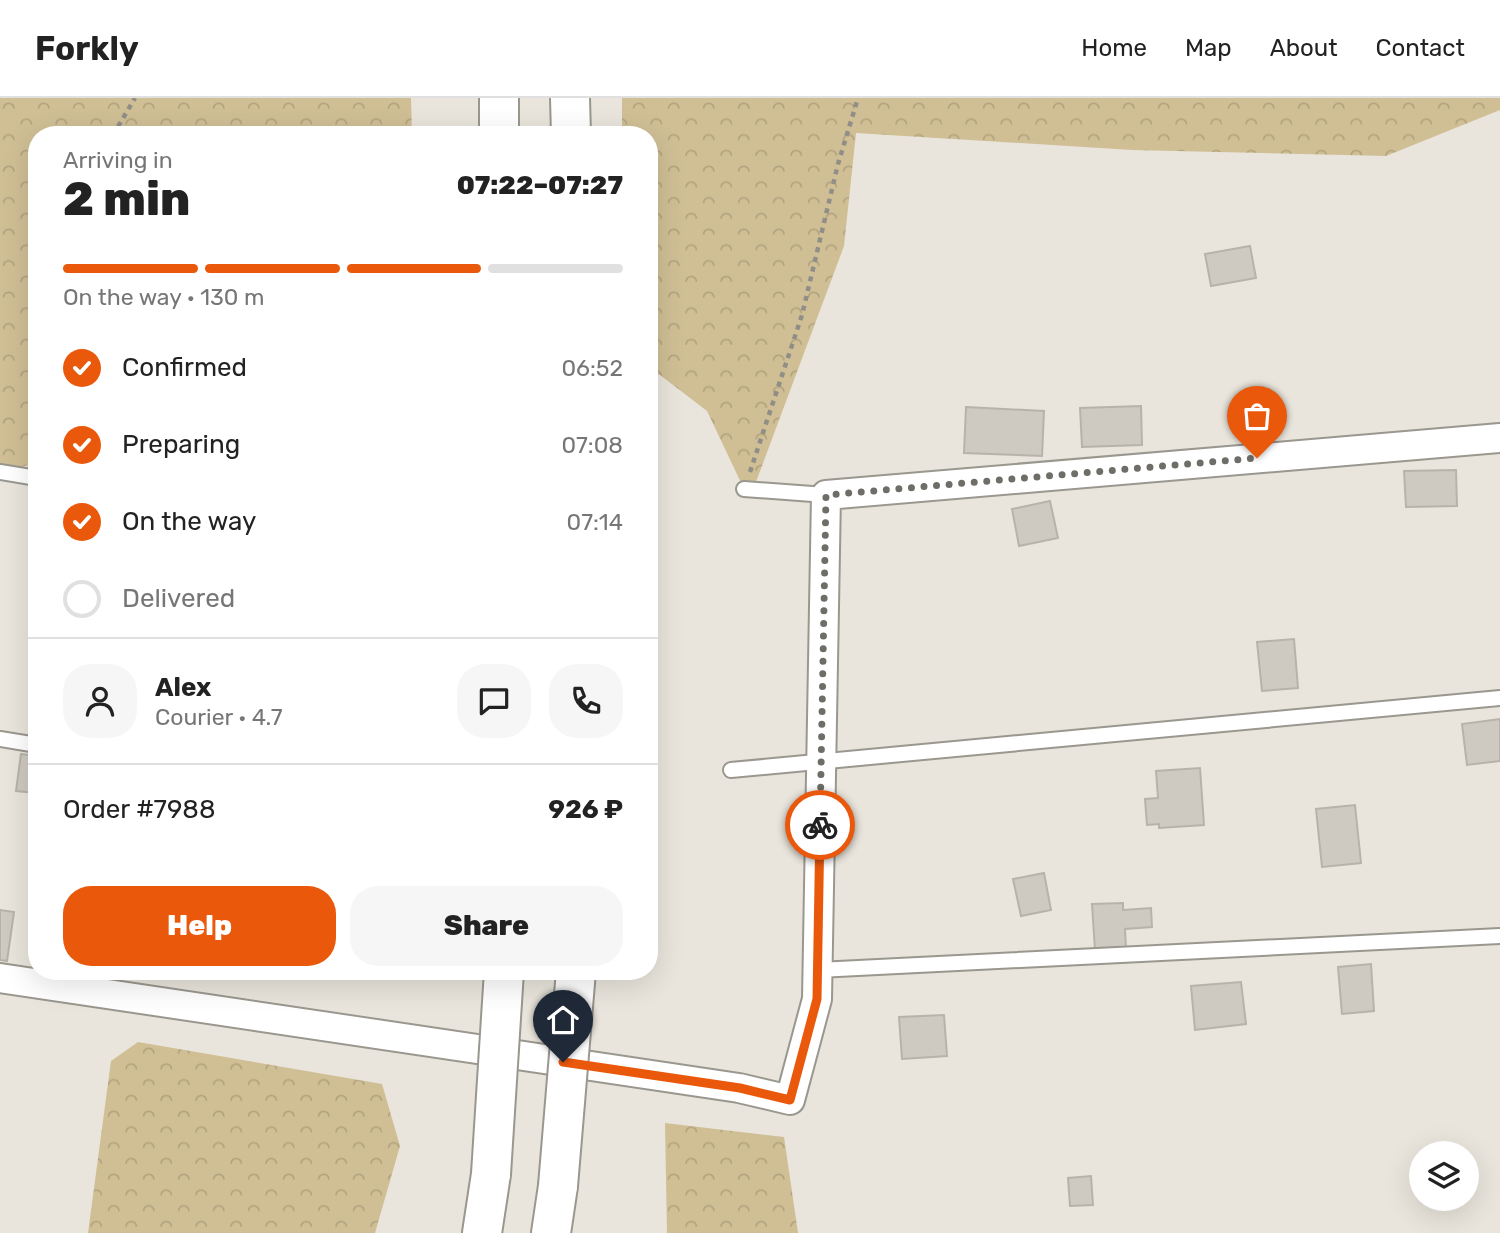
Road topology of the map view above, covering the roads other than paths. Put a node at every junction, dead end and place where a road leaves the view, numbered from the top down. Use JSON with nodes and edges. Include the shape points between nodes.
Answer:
{"nodes":[{"id":1,"x":499,"y":98,"type":"edge"},
{"id":2,"x":570,"y":98,"type":"edge"},
{"id":3,"x":499,"y":126,"type":"edge"},
{"id":4,"x":571,"y":126,"type":"edge"},
{"id":5,"x":1500,"y":438,"type":"edge"},
{"id":6,"x":0,"y":472,"type":"edge"},
{"id":7,"x":28,"y":477,"type":"edge"},
{"id":8,"x":744,"y":489,"type":"road end"},
{"id":9,"x":826,"y":495,"type":"junction"},
{"id":10,"x":1500,"y":698,"type":"edge"},
{"id":11,"x":0,"y":739,"type":"edge"},
{"id":12,"x":28,"y":744,"type":"edge"},
{"id":13,"x":820,"y":763,"type":"junction"},
{"id":14,"x":731,"y":771,"type":"dead end"},
{"id":15,"x":1500,"y":936,"type":"edge"},
{"id":16,"x":818,"y":970,"type":"junction"},
{"id":17,"x":0,"y":978,"type":"edge"},
{"id":18,"x":503,"y":980,"type":"edge"},
{"id":19,"x":575,"y":980,"type":"edge"},
{"id":20,"x":482,"y":1233,"type":"edge"},
{"id":21,"x":551,"y":1233,"type":"edge"}],
"edges":[{"from":1,"to":3,"type":"main road"},
{"from":2,"to":4,"type":"main road"},
{"from":5,"to":9,"type":"street"},
{"from":6,"to":7,"type":"lane"},
{"from":8,"to":9,"type":"lane"},
{"from":9,"to":13,"type":"street"},
{"from":10,"to":13,"type":"lane"},
{"from":11,"to":12,"type":"lane"},
{"from":13,"to":14,"type":"lane"},
{"from":13,"to":16,"type":"street"},
{"from":15,"to":16,"type":"lane"},
{"from":16,"to":17,"type":"street","via":[[817,999],[790,1100],[740,1088]]},
{"from":18,"to":20,"type":"main road","bridge":true,"via":[[491,1174]]},
{"from":19,"to":21,"type":"main road","bridge":true}]}
